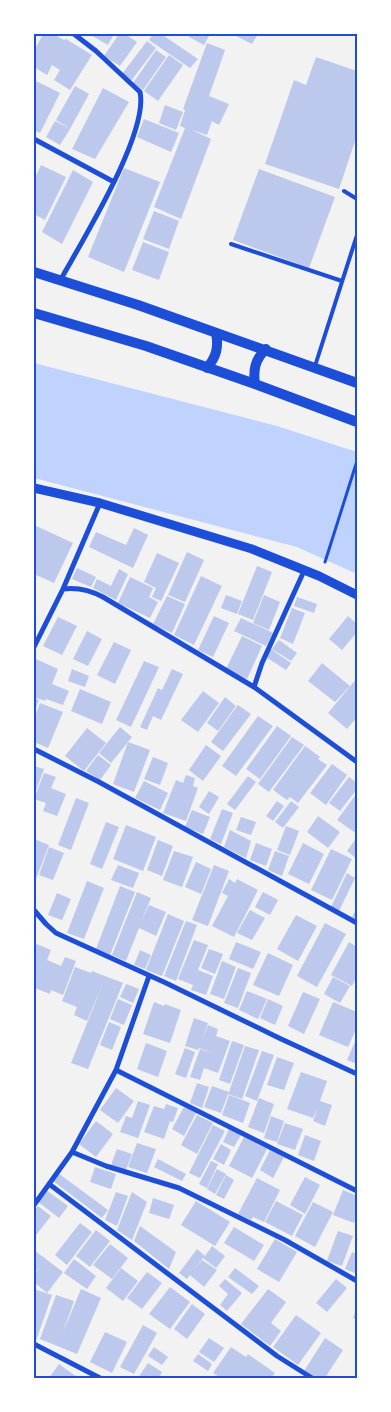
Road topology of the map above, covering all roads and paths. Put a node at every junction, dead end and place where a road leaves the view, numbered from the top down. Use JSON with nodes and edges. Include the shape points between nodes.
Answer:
{"nodes":[{"id":1,"x":74,"y":34,"type":"edge"},
{"id":2,"x":34,"y":139,"type":"edge"},
{"id":3,"x":114,"y":182,"type":"junction"},
{"id":4,"x":344,"y":191,"type":"dead end"},
{"id":5,"x":357,"y":199,"type":"edge"},
{"id":6,"x":357,"y":235,"type":"edge"},
{"id":7,"x":231,"y":244,"type":"dead end"},
{"id":8,"x":34,"y":272,"type":"edge"},
{"id":9,"x":60,"y":279,"type":"junction"},
{"id":10,"x":342,"y":281,"type":"junction"},
{"id":11,"x":34,"y":313,"type":"edge"},
{"id":12,"x":216,"y":333,"type":"junction"},
{"id":13,"x":266,"y":350,"type":"junction"},
{"id":14,"x":314,"y":367,"type":"junction"},
{"id":15,"x":207,"y":368,"type":"junction"},
{"id":16,"x":357,"y":383,"type":"edge"},
{"id":17,"x":255,"y":384,"type":"junction"},
{"id":18,"x":357,"y":422,"type":"edge"},
{"id":19,"x":357,"y":461,"type":"edge"},
{"id":20,"x":34,"y":488,"type":"edge"},
{"id":21,"x":100,"y":503,"type":"junction"},
{"id":22,"x":324,"y":564,"type":"dead end"},
{"id":23,"x":304,"y":571,"type":"junction"},
{"id":24,"x":64,"y":589,"type":"junction"},
{"id":25,"x":357,"y":595,"type":"edge"},
{"id":26,"x":34,"y":646,"type":"edge"},
{"id":27,"x":254,"y":687,"type":"junction"},
{"id":28,"x":34,"y":749,"type":"edge"},
{"id":29,"x":357,"y":762,"type":"edge"},
{"id":30,"x":34,"y":910,"type":"edge"},
{"id":31,"x":357,"y":923,"type":"edge"},
{"id":32,"x":149,"y":976,"type":"junction"},
{"id":33,"x":116,"y":1070,"type":"junction"},
{"id":34,"x":357,"y":1074,"type":"edge"},
{"id":35,"x":72,"y":1152,"type":"junction"},
{"id":36,"x":49,"y":1184,"type":"junction"},
{"id":37,"x":357,"y":1191,"type":"edge"},
{"id":38,"x":34,"y":1205,"type":"edge"},
{"id":39,"x":357,"y":1282,"type":"edge"},
{"id":40,"x":34,"y":1344,"type":"edge"},
{"id":41,"x":100,"y":1378,"type":"edge"},
{"id":42,"x":312,"y":1378,"type":"edge"}],
"edges":[{"from":1,"to":3,"type":"street","via":[[96,50],[140,92],[142,102],[131,145]]},
{"from":2,"to":3,"type":"street"},
{"from":3,"to":9,"type":"street"},
{"from":4,"to":5,"type":"lane"},
{"from":6,"to":10,"type":"lane"},
{"from":7,"to":10,"type":"lane"},
{"from":8,"to":9,"type":"main road"},
{"from":9,"to":12,"type":"main road"},
{"from":10,"to":14,"type":"lane"},
{"from":11,"to":15,"type":"main road"},
{"from":12,"to":13,"type":"main road"},
{"from":12,"to":15,"type":"main road","via":[[217,350]]},
{"from":13,"to":14,"type":"main road"},
{"from":13,"to":17,"type":"main road","via":[[259,355],[255,365]]},
{"from":14,"to":16,"type":"main road"},
{"from":15,"to":17,"type":"main road"},
{"from":17,"to":18,"type":"main road"},
{"from":19,"to":22,"type":"path"},
{"from":20,"to":21,"type":"street"},
{"from":21,"to":23,"type":"street","via":[[252,549]]},
{"from":21,"to":24,"type":"street"},
{"from":23,"to":25,"type":"street"},
{"from":23,"to":27,"type":"street"},
{"from":24,"to":26,"type":"street"},
{"from":24,"to":27,"type":"street","via":[[91,590]]},
{"from":27,"to":29,"type":"street"},
{"from":28,"to":31,"type":"street"},
{"from":30,"to":32,"type":"street","via":[[56,933]]},
{"from":32,"to":33,"type":"street"},
{"from":32,"to":34,"type":"street"},
{"from":33,"to":35,"type":"street"},
{"from":33,"to":37,"type":"street"},
{"from":35,"to":36,"type":"street"},
{"from":35,"to":39,"type":"street","via":[[179,1188],[285,1240]]},
{"from":36,"to":38,"type":"street"},
{"from":36,"to":42,"type":"street","via":[[277,1356]]},
{"from":40,"to":41,"type":"street"}]}
